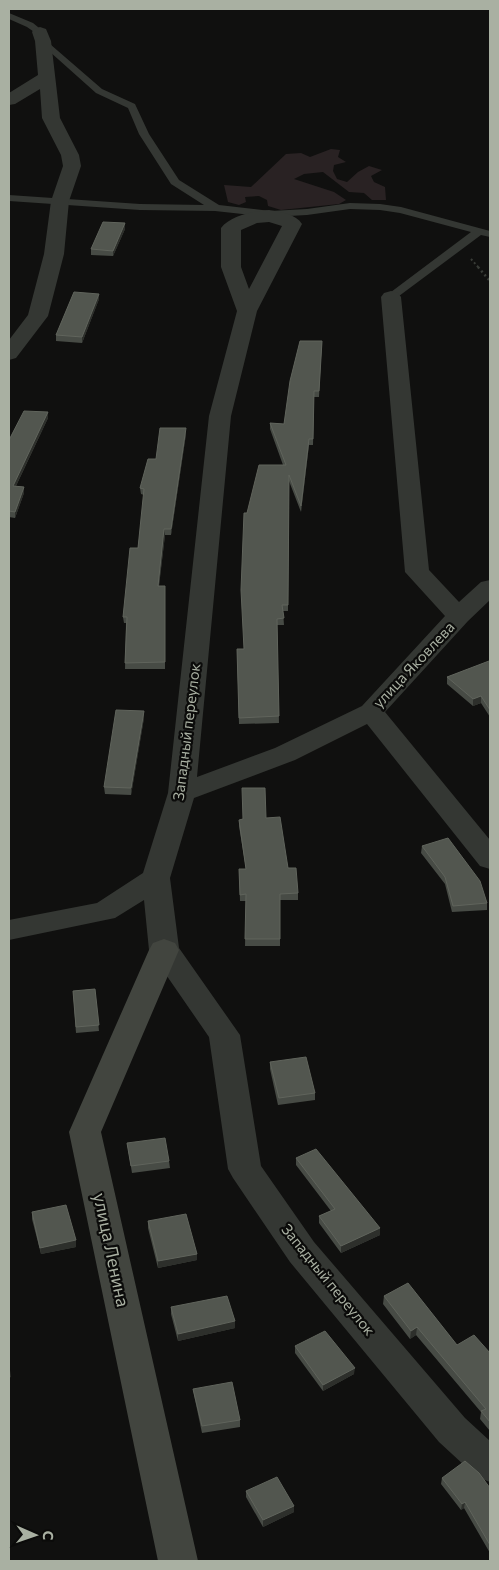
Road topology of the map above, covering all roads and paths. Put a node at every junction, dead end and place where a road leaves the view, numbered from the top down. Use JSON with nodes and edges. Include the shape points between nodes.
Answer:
{"nodes":[{"id":1,"x":9,"y":16,"type":"edge"},
{"id":2,"x":42,"y":36,"type":"junction"},
{"id":3,"x":48,"y":77,"type":"junction"},
{"id":4,"x":9,"y":100,"type":"edge"},
{"id":5,"x":9,"y":198,"type":"edge"},
{"id":6,"x":60,"y":201,"type":"junction"},
{"id":7,"x":216,"y":208,"type":"junction"},
{"id":8,"x":270,"y":214,"type":"junction"},
{"id":9,"x":300,"y":218,"type":"junction"},
{"id":10,"x":478,"y":232,"type":"junction"},
{"id":11,"x":490,"y":234,"type":"edge"},
{"id":12,"x":461,"y":246,"type":"junction"},
{"id":13,"x":490,"y":281,"type":"edge"},
{"id":14,"x":391,"y":297,"type":"joint"},
{"id":15,"x":248,"y":311,"type":"junction"},
{"id":16,"x":9,"y":354,"type":"edge"},
{"id":17,"x":490,"y":587,"type":"edge"},
{"id":18,"x":459,"y":616,"type":"junction"},
{"id":19,"x":370,"y":712,"type":"junction"},
{"id":20,"x":182,"y":793,"type":"junction"},
{"id":21,"x":490,"y":860,"type":"edge"},
{"id":22,"x":156,"y":878,"type":"junction"},
{"id":23,"x":9,"y":930,"type":"edge"},
{"id":24,"x":164,"y":950,"type":"junction"},
{"id":25,"x":490,"y":1465,"type":"edge"},
{"id":26,"x":178,"y":1561,"type":"edge"}],
"edges":[{"from":1,"to":2,"type":"lane","via":[[30,24]]},
{"from":2,"to":3,"type":"street"},
{"from":2,"to":7,"type":"lane","via":[[99,91],[132,106],[144,134],[175,182]]},
{"from":3,"to":4,"type":"street"},
{"from":3,"to":6,"type":"street","via":[[51,118],[70,155],[72,166]]},
{"from":5,"to":6,"type":"lane"},
{"from":6,"to":7,"type":"lane"},
{"from":6,"to":16,"type":"street","via":[[54,254],[38,316]]},
{"from":7,"to":8,"type":"lane"},
{"from":8,"to":9,"type":"street","via":[[285,219]]},
{"from":8,"to":15,"type":"street","via":[[243,220],[231,228],[231,267]]},
{"from":9,"to":10,"type":"lane","via":[[326,208],[380,207]]},
{"from":9,"to":15,"type":"street","name":"Западный переулок"},
{"from":10,"to":11,"type":"lane"},
{"from":10,"to":12,"type":"lane"},
{"from":12,"to":13,"type":"path"},
{"from":12,"to":14,"type":"lane"},
{"from":14,"to":18,"type":"street","name":"улица Яковлева","via":[[417,572]]},
{"from":15,"to":20,"type":"street","name":"Западный переулок","via":[[220,416]]},
{"from":17,"to":18,"type":"street"},
{"from":18,"to":19,"type":"street","name":"улица Яковлева"},
{"from":19,"to":20,"type":"street","via":[[285,754]]},
{"from":19,"to":21,"type":"street","name":"улица Яковлева"},
{"from":20,"to":22,"type":"street","name":"Западный переулок"},
{"from":22,"to":23,"type":"street","via":[[106,911]]},
{"from":22,"to":24,"type":"street","name":"Западный переулок"},
{"from":24,"to":25,"type":"street","name":"Западный переулок","via":[[224,1035],[245,1168],[302,1252],[452,1430]]},
{"from":24,"to":26,"type":"street","name":"улица Ленина","via":[[85,1132]]}]}
